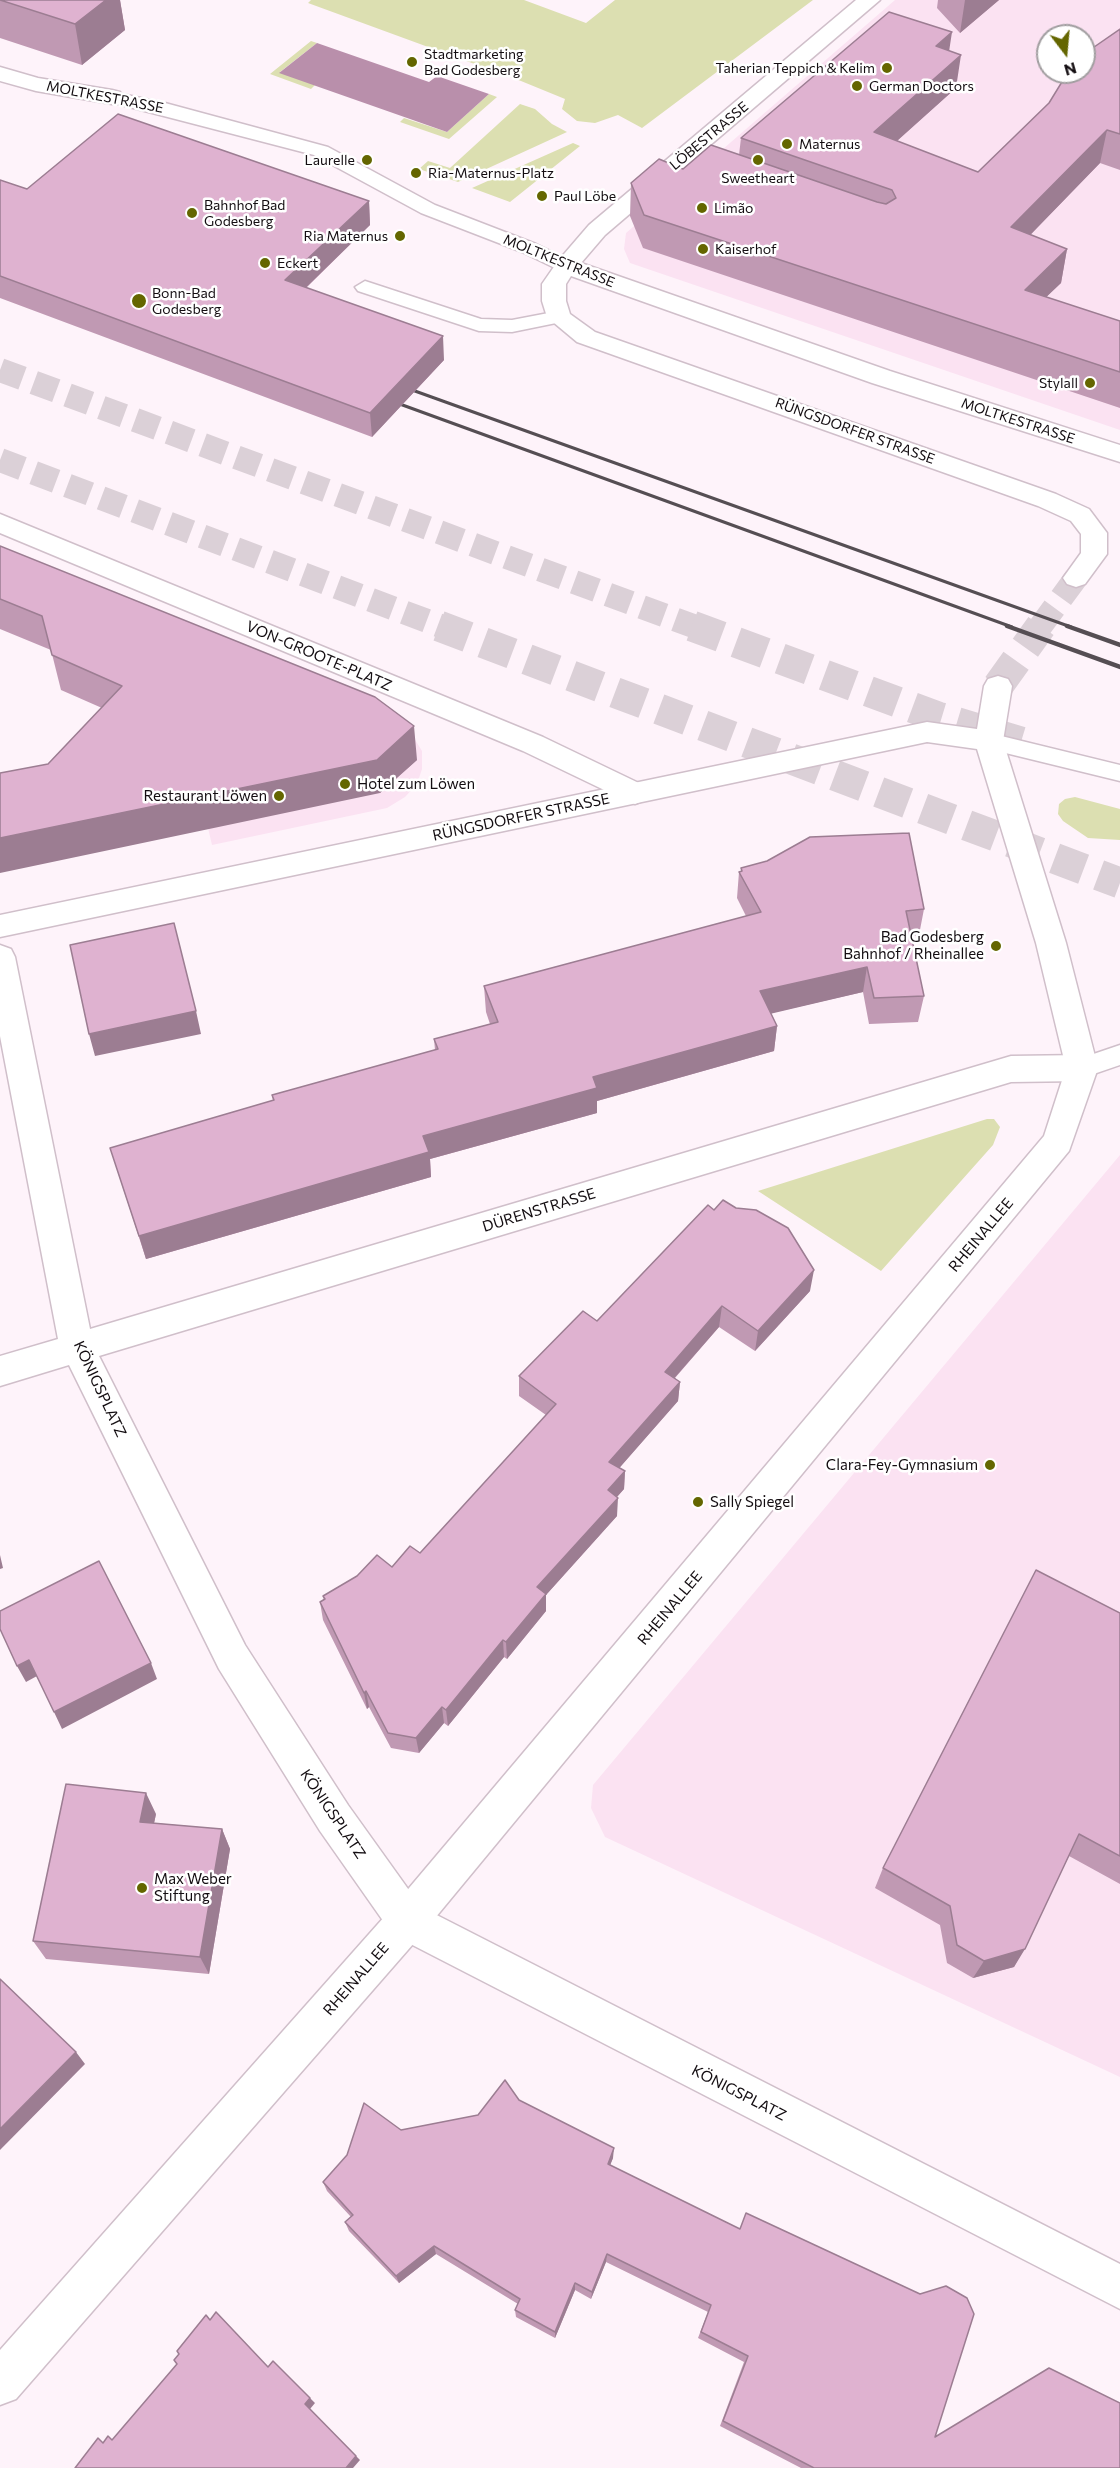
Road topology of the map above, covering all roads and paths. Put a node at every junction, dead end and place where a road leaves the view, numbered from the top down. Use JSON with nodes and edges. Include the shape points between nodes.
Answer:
{"nodes":[{"id":1,"x":869,"y":0,"type":"edge"},
{"id":2,"x":0,"y":74,"type":"edge"},
{"id":3,"x":112,"y":97,"type":"joint"},
{"id":4,"x":682,"y":160,"type":"junction"},
{"id":5,"x":704,"y":167,"type":"edge"},
{"id":6,"x":566,"y":266,"type":"junction"},
{"id":7,"x":365,"y":287,"type":"dead end"},
{"id":8,"x":559,"y":317,"type":"junction"},
{"id":9,"x":1120,"y":454,"type":"edge"},
{"id":10,"x":0,"y":523,"type":"edge"},
{"id":11,"x":1120,"y":549,"type":"edge"},
{"id":12,"x":1094,"y":554,"type":"junction"},
{"id":13,"x":1076,"y":578,"type":"tunnel mouth"},
{"id":14,"x":998,"y":686,"type":"tunnel mouth"},
{"id":15,"x":989,"y":741,"type":"junction"},
{"id":16,"x":1120,"y":773,"type":"edge"},
{"id":17,"x":635,"y":793,"type":"junction"},
{"id":18,"x":0,"y":926,"type":"edge"},
{"id":19,"x":0,"y":957,"type":"edge"},
{"id":20,"x":1120,"y":1055,"type":"edge"},
{"id":21,"x":1082,"y":1068,"type":"junction"},
{"id":22,"x":77,"y":1347,"type":"junction"},
{"id":23,"x":0,"y":1371,"type":"edge"},
{"id":24,"x":407,"y":1921,"type":"junction"},
{"id":25,"x":1120,"y":2287,"type":"edge"},
{"id":26,"x":0,"y":2383,"type":"edge"}],
"edges":[{"from":1,"to":4,"type":"street","name":"LÖBESTRASSE"},
{"from":2,"to":3,"type":"street","name":"MOLTKESTRASSE"},
{"from":3,"to":6,"type":"lane","name":"MOLTKESTRASSE","via":[[321,151],[428,209]]},
{"from":4,"to":5,"type":"lane"},
{"from":4,"to":6,"type":"street","name":"LÖBESTRASSE","via":[[597,230]]},
{"from":6,"to":8,"type":"street","name":"LÖBESTRASSE","via":[[554,284]]},
{"from":6,"to":9,"type":"street","name":"MOLTKESTRASSE","via":[[881,377]]},
{"from":7,"to":8,"type":"lane","via":[[479,326],[512,326]]},
{"from":8,"to":12,"type":"street","name":"RÜNGSDORFER STRASSE","via":[[586,337],[1047,500],[1080,515],[1094,533]]},
{"from":10,"to":17,"type":"street","name":"VON-GROOTE-PLATZ","via":[[533,744]]},
{"from":11,"to":12,"type":"street"},
{"from":12,"to":13,"type":"street"},
{"from":14,"to":15,"type":"street"},
{"from":15,"to":16,"type":"lane"},
{"from":15,"to":17,"type":"street","name":"RÜNGSDORFER STRASSE","via":[[927,732]]},
{"from":15,"to":21,"type":"street","via":[[1051,943]]},
{"from":17,"to":18,"type":"street","name":"RÜNGSDORFER STRASSE"},
{"from":19,"to":22,"type":"street","name":"KÖNIGSPLATZ"},
{"from":20,"to":21,"type":"lane"},
{"from":21,"to":22,"type":"street","name":"DÜRENSTRASSE","via":[[1011,1069]]},
{"from":21,"to":24,"type":"street","name":"RHEINALLEE","via":[[1058,1142]]},
{"from":22,"to":23,"type":"street","name":"DÜRENSTRASSE"},
{"from":22,"to":24,"type":"street","name":"KÖNIGSPLATZ","via":[[232,1657],[334,1818]]},
{"from":24,"to":25,"type":"street","name":"KÖNIGSPLATZ"},
{"from":24,"to":26,"type":"street","name":"RHEINALLEE"}]}
